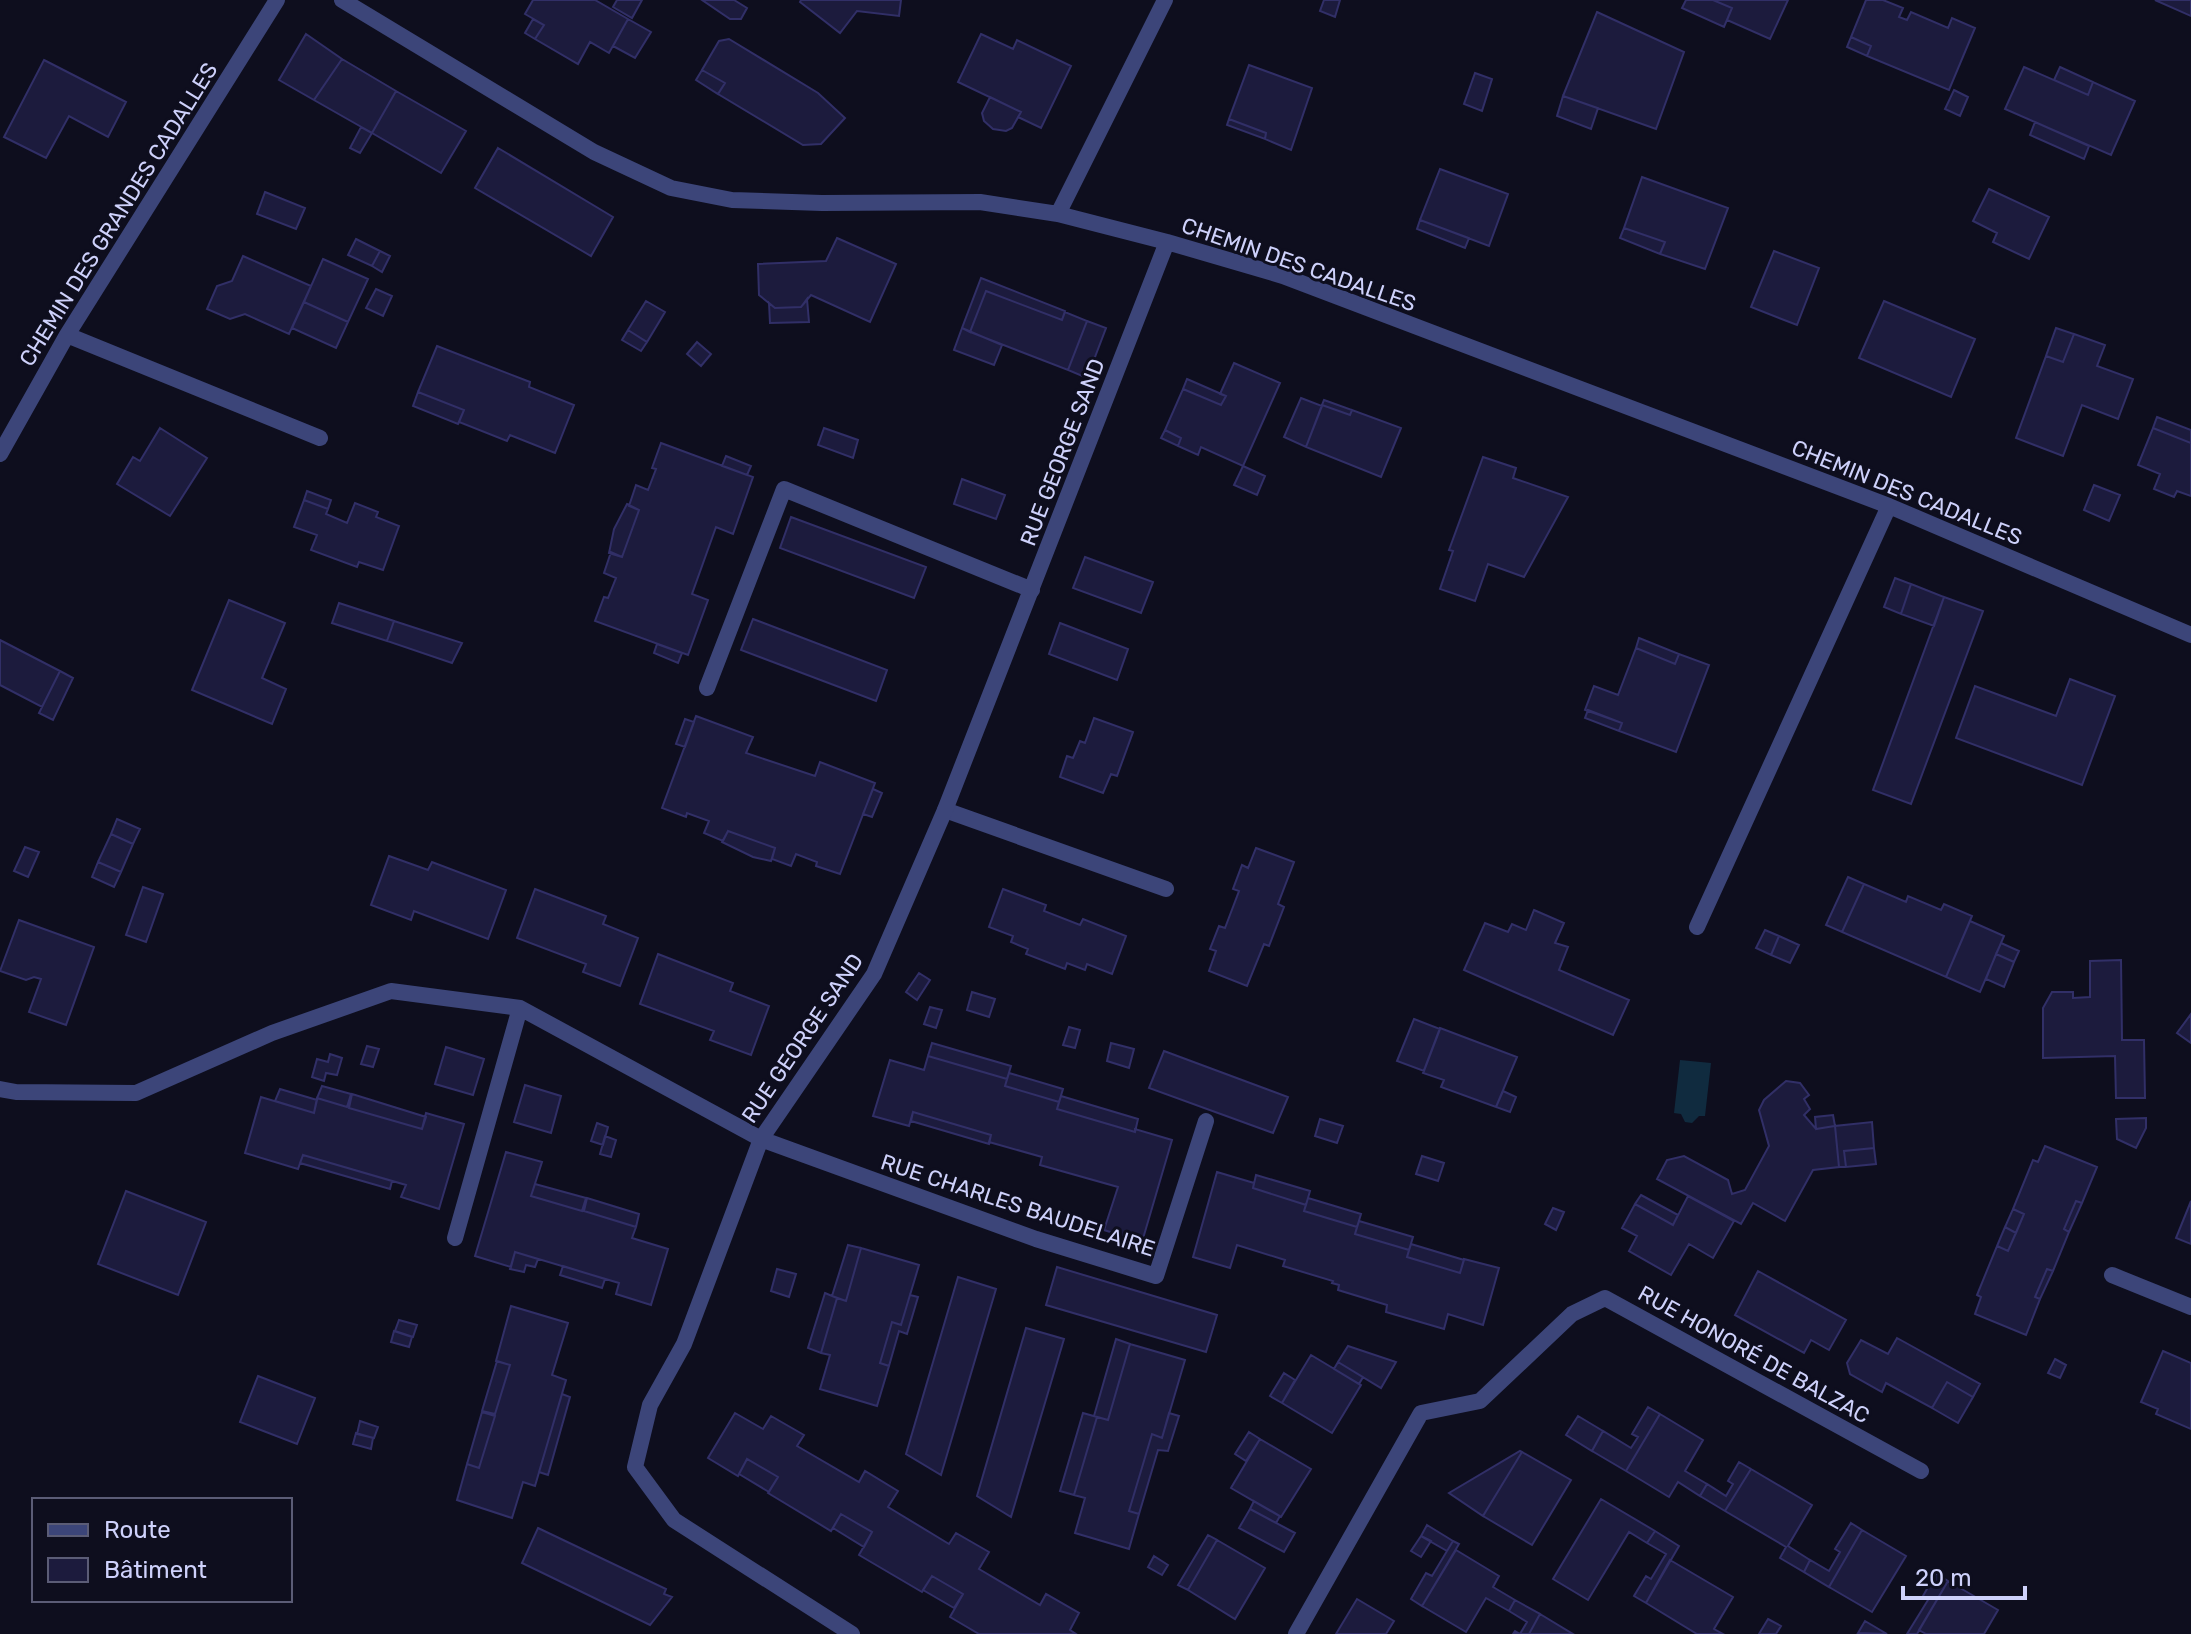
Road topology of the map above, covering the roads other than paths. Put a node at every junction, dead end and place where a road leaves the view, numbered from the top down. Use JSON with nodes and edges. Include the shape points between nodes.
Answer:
{"nodes":[{"id":1,"x":277,"y":0,"type":"edge"},
{"id":2,"x":342,"y":0,"type":"edge"},
{"id":3,"x":1165,"y":0,"type":"edge"},
{"id":4,"x":1058,"y":214,"type":"junction"},
{"id":5,"x":1167,"y":242,"type":"junction"},
{"id":6,"x":67,"y":335,"type":"junction"},
{"id":7,"x":320,"y":438,"type":"dead end"},
{"id":8,"x":0,"y":454,"type":"edge"},
{"id":9,"x":1889,"y":506,"type":"junction"},
{"id":10,"x":1032,"y":590,"type":"junction"},
{"id":11,"x":2191,"y":635,"type":"edge"},
{"id":12,"x":707,"y":688,"type":"dead end"},
{"id":13,"x":945,"y":810,"type":"junction"},
{"id":14,"x":1166,"y":889,"type":"dead end"},
{"id":15,"x":1697,"y":927,"type":"dead end"},
{"id":16,"x":520,"y":1008,"type":"junction"},
{"id":17,"x":0,"y":1089,"type":"edge"},
{"id":18,"x":1206,"y":1121,"type":"dead end"},
{"id":19,"x":761,"y":1139,"type":"junction"},
{"id":20,"x":455,"y":1238,"type":"dead end"},
{"id":21,"x":2112,"y":1275,"type":"dead end"},
{"id":22,"x":2191,"y":1307,"type":"edge"},
{"id":23,"x":1921,"y":1471,"type":"dead end"},
{"id":24,"x":852,"y":1634,"type":"edge"},
{"id":25,"x":1296,"y":1634,"type":"edge"}],
"edges":[{"from":1,"to":6,"type":"street","name":"CHEMIN DES GRANDES CADALLES"},
{"from":2,"to":4,"type":"street","name":"CHEMIN DES CADALLES","via":[[594,152],[671,188],[732,200],[980,202]]},
{"from":3,"to":4,"type":"street"},
{"from":4,"to":5,"type":"street","name":"CHEMIN DES CADALLES"},
{"from":5,"to":9,"type":"street","name":"CHEMIN DES CADALLES","via":[[1283,276]]},
{"from":5,"to":10,"type":"street","name":"RUE GEORGE SAND"},
{"from":6,"to":7,"type":"street"},
{"from":6,"to":8,"type":"street","name":"CHEMIN DES GRANDES CADALLES"},
{"from":9,"to":11,"type":"street","name":"CHEMIN DES CADALLES"},
{"from":9,"to":15,"type":"street"},
{"from":10,"to":12,"type":"street","via":[[784,489]]},
{"from":10,"to":13,"type":"street","name":"RUE GEORGE SAND"},
{"from":13,"to":14,"type":"street"},
{"from":13,"to":19,"type":"street","name":"RUE GEORGE SAND","via":[[874,974]]},
{"from":16,"to":17,"type":"street","via":[[391,991],[272,1033],[136,1093]]},
{"from":16,"to":19,"type":"street"},
{"from":16,"to":20,"type":"street"},
{"from":18,"to":19,"type":"street","name":"RUE CHARLES BAUDELAIRE","via":[[1156,1276],[1036,1239]]},
{"from":19,"to":24,"type":"street","name":"RUE GEORGE SAND","via":[[684,1344],[650,1405],[635,1467],[674,1520]]},
{"from":21,"to":22,"type":"street"},
{"from":23,"to":25,"type":"street","name":"RUE HONORÉ DE BALZAC","via":[[1605,1298],[1572,1314],[1480,1401],[1421,1413]]}]}
